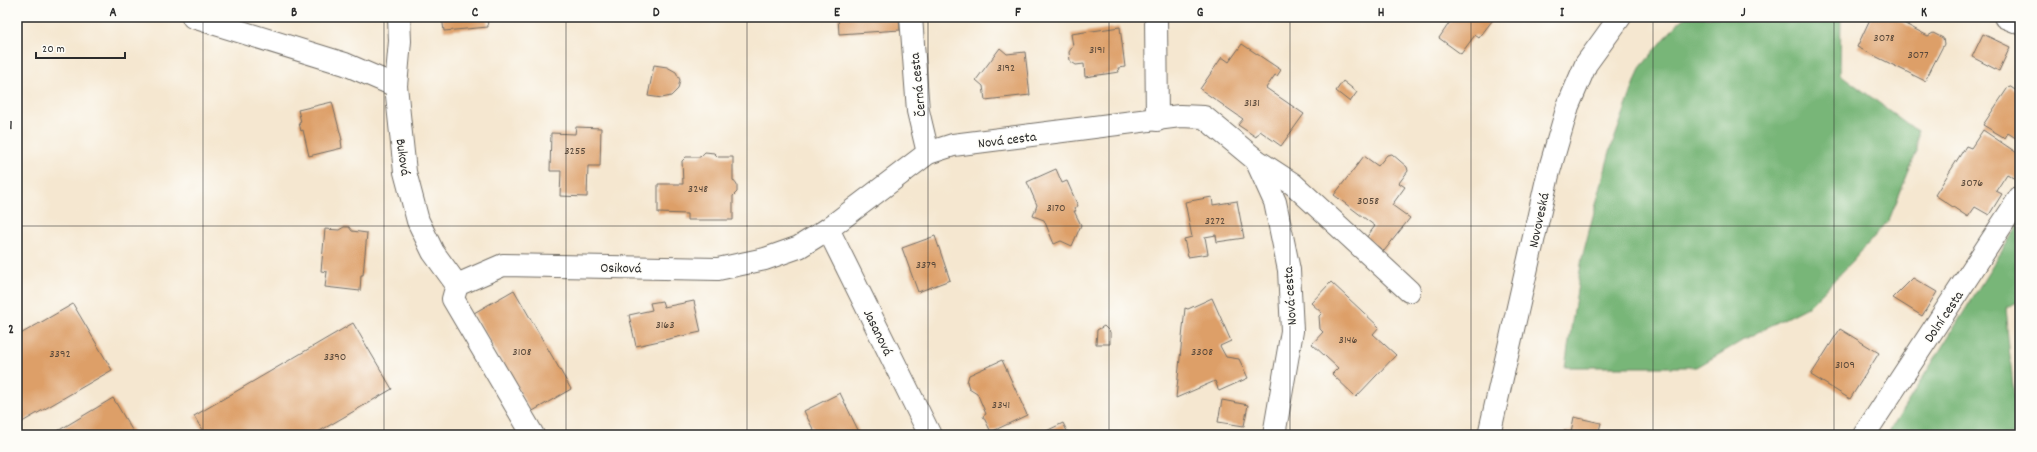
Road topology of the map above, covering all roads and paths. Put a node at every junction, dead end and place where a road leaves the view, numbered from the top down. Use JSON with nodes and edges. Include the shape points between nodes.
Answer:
{"nodes":[{"id":1,"x":193,"y":17,"type":"edge"},
{"id":2,"x":400,"y":17,"type":"edge"},
{"id":3,"x":911,"y":17,"type":"edge"},
{"id":4,"x":1156,"y":17,"type":"edge"},
{"id":5,"x":1620,"y":17,"type":"edge"},
{"id":6,"x":2006,"y":17,"type":"edge"},
{"id":7,"x":2020,"y":23,"type":"edge"},
{"id":8,"x":396,"y":86,"type":"junction"},
{"id":9,"x":1158,"y":120,"type":"junction"},
{"id":10,"x":928,"y":153,"type":"junction"},
{"id":11,"x":1256,"y":160,"type":"junction"},
{"id":12,"x":2020,"y":197,"type":"edge"},
{"id":13,"x":828,"y":228,"type":"junction"},
{"id":14,"x":457,"y":284,"type":"junction"},
{"id":15,"x":1409,"y":291,"type":"dead end"},
{"id":16,"x":533,"y":435,"type":"edge"},
{"id":17,"x":930,"y":435,"type":"edge"},
{"id":18,"x":1274,"y":435,"type":"edge"},
{"id":19,"x":1489,"y":435,"type":"edge"},
{"id":20,"x":1864,"y":435,"type":"edge"}],
"edges":[{"from":1,"to":8,"type":"street","via":[[345,64]]},
{"from":2,"to":8,"type":"street","name":"Buková"},
{"from":3,"to":10,"type":"street","name":"Černá cesta","via":[[918,111]]},
{"from":4,"to":9,"type":"street"},
{"from":5,"to":19,"type":"street","name":"Novoveská","via":[[1586,64],[1568,106],[1548,175]]},
{"from":6,"to":7,"type":"street"},
{"from":8,"to":14,"type":"street","name":"Buková","via":[[405,172],[418,221],[433,252]]},
{"from":9,"to":10,"type":"street","name":"Nová cesta","via":[[952,146]]},
{"from":9,"to":11,"type":"street","name":"Nová cesta","via":[[1180,116],[1204,117]]},
{"from":10,"to":13,"type":"street","name":"Osiková"},
{"from":11,"to":15,"type":"street","name":"Nová cesta","via":[[1293,184]]},
{"from":11,"to":18,"type":"street","name":"Nová cesta","via":[[1275,202],[1289,270],[1292,331]]},
{"from":12,"to":20,"type":"street","name":"Dolní cesta"},
{"from":13,"to":14,"type":"street","name":"Osiková","via":[[799,247],[765,259],[718,269],[503,265]]},
{"from":13,"to":17,"type":"street","name":"Jasanová"},
{"from":14,"to":16,"type":"street","via":[[453,299]]}]}
